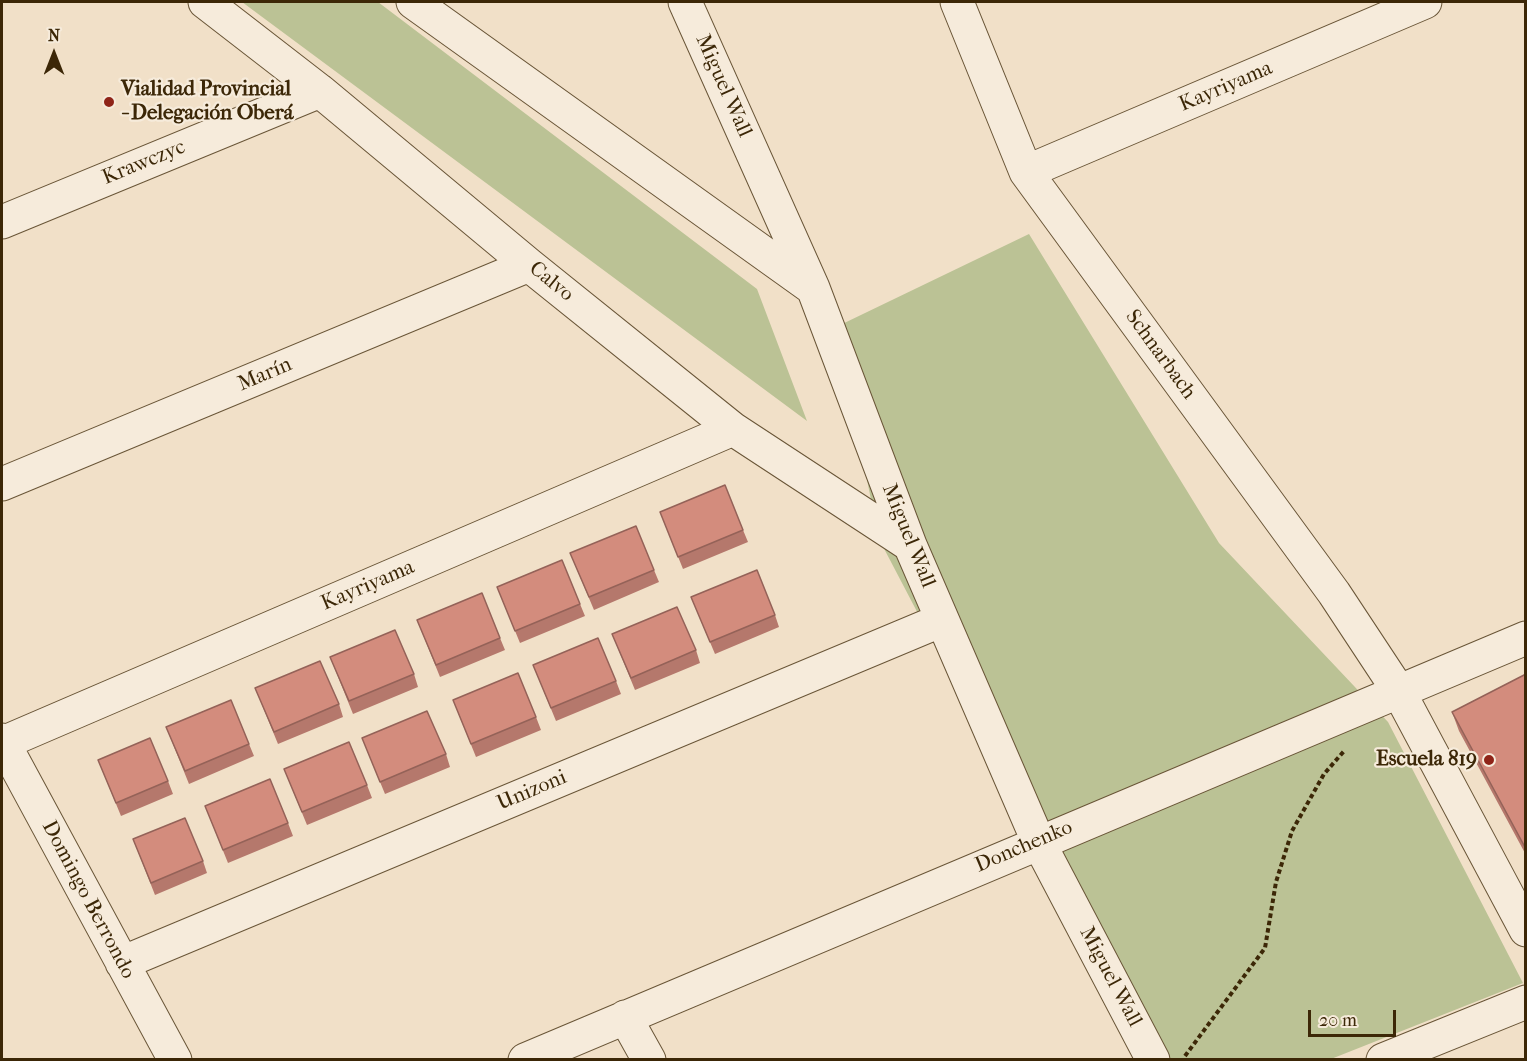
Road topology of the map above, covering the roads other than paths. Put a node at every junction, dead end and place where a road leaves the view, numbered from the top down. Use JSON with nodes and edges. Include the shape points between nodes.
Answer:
{"nodes":[{"id":1,"x":205,"y":2,"type":"edge"},
{"id":2,"x":413,"y":2,"type":"edge"},
{"id":3,"x":685,"y":2,"type":"edge"},
{"id":4,"x":957,"y":2,"type":"edge"},
{"id":5,"x":1425,"y":2,"type":"edge"},
{"id":6,"x":320,"y":91,"type":"junction"},
{"id":7,"x":1026,"y":172,"type":"junction"},
{"id":8,"x":2,"y":222,"type":"edge"},
{"id":9,"x":530,"y":265,"type":"junction"},
{"id":10,"x":813,"y":288,"type":"junction"},
{"id":11,"x":734,"y":429,"type":"junction"},
{"id":12,"x":2,"y":484,"type":"edge"},
{"id":13,"x":910,"y":545,"type":"junction"},
{"id":14,"x":942,"y":620,"type":"junction"},
{"id":15,"x":1526,"y":638,"type":"edge"},
{"id":16,"x":1398,"y":690,"type":"junction"},
{"id":17,"x":2,"y":742,"type":"edge"},
{"id":18,"x":1038,"y":841,"type":"junction"},
{"id":19,"x":1526,"y":930,"type":"edge"},
{"id":20,"x":122,"y":963,"type":"junction"},
{"id":21,"x":1526,"y":1002,"type":"edge"},
{"id":22,"x":625,"y":1017,"type":"junction"},
{"id":23,"x":174,"y":1059,"type":"edge"},
{"id":24,"x":525,"y":1059,"type":"edge"},
{"id":25,"x":649,"y":1059,"type":"edge"},
{"id":26,"x":1153,"y":1059,"type":"edge"},
{"id":27,"x":1383,"y":1059,"type":"edge"}],
"edges":[{"from":1,"to":6,"type":"street","name":"Calvo"},
{"from":2,"to":10,"type":"street"},
{"from":3,"to":10,"type":"street","name":"Miguel Wall"},
{"from":4,"to":7,"type":"street","name":"Schnarbach"},
{"from":5,"to":7,"type":"street","name":"Kayriyama"},
{"from":6,"to":8,"type":"street","name":"Krawczyc"},
{"from":6,"to":9,"type":"street","name":"Calvo"},
{"from":7,"to":16,"type":"street","name":"Schnarbach","via":[[1334,593]]},
{"from":9,"to":11,"type":"street","name":"Calvo"},
{"from":9,"to":12,"type":"street","name":"Marín"},
{"from":10,"to":13,"type":"street","name":"Miguel Wall"},
{"from":11,"to":13,"type":"street","name":"Calvo"},
{"from":11,"to":17,"type":"street","name":"Kayriyama"},
{"from":13,"to":14,"type":"street","name":"Miguel Wall"},
{"from":14,"to":18,"type":"street","name":"Miguel Wall"},
{"from":14,"to":20,"type":"street","name":"Unizoni"},
{"from":15,"to":16,"type":"street","name":"Donchenko"},
{"from":16,"to":18,"type":"street","name":"Donchenko"},
{"from":16,"to":19,"type":"street","name":"Schnarbach"},
{"from":17,"to":20,"type":"street","name":"Domingo Berrondo"},
{"from":18,"to":22,"type":"street","name":"Donchenko"},
{"from":18,"to":26,"type":"street","name":"Miguel Wall"},
{"from":20,"to":23,"type":"street","name":"Domingo Berrondo"},
{"from":21,"to":27,"type":"street"},
{"from":22,"to":24,"type":"street","name":"Donchenko"},
{"from":22,"to":25,"type":"street"}]}
